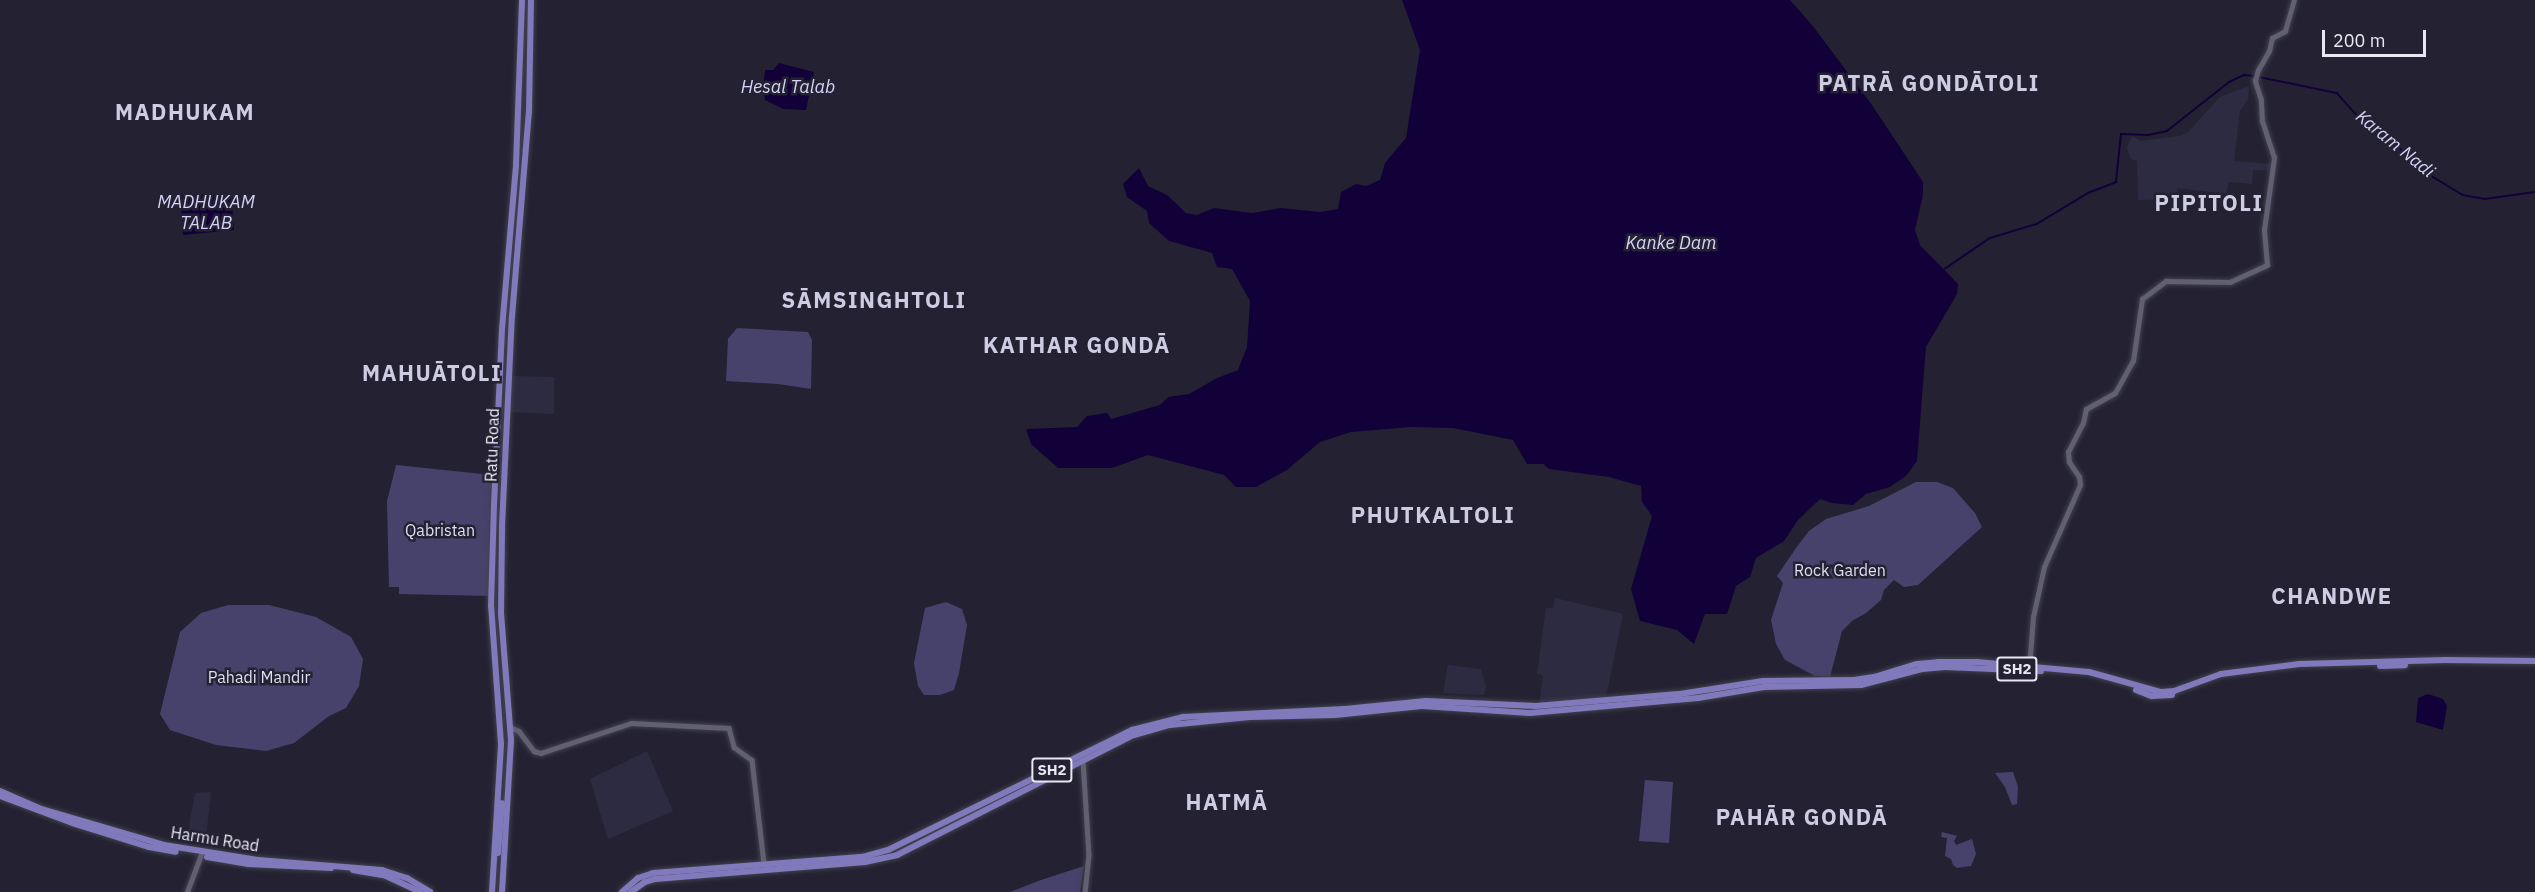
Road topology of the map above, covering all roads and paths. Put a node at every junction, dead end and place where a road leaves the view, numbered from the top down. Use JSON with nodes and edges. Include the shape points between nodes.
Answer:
{"nodes":[{"id":1,"x":527,"y":0,"type":"edge"},
{"id":2,"x":2294,"y":0,"type":"edge"},
{"id":3,"x":2535,"y":663,"type":"edge"},
{"id":4,"x":2029,"y":668,"type":"junction"},
{"id":5,"x":510,"y":728,"type":"junction"},
{"id":6,"x":523,"y":736,"type":"junction"},
{"id":7,"x":511,"y":740,"type":"junction"},
{"id":8,"x":1082,"y":758,"type":"junction"},
{"id":9,"x":0,"y":794,"type":"edge"},
{"id":10,"x":202,"y":854,"type":"junction"},
{"id":11,"x":764,"y":863,"type":"junction"},
{"id":12,"x":187,"y":892,"type":"edge"},
{"id":13,"x":420,"y":892,"type":"edge"},
{"id":14,"x":430,"y":892,"type":"edge"},
{"id":15,"x":497,"y":892,"type":"edge"},
{"id":16,"x":622,"y":892,"type":"edge"},
{"id":17,"x":632,"y":892,"type":"edge"},
{"id":18,"x":1085,"y":892,"type":"edge"}],
"edges":[{"from":1,"to":5,"type":"main road","name":"Ratu Road","via":[[529,112],[512,317],[502,526],[501,613]]},
{"from":1,"to":15,"type":"main road","name":"Ratu Road","via":[[502,329],[494,505],[491,606],[501,744]]},
{"from":2,"to":4,"type":"street","via":[[2285,31],[2272,37],[2255,81],[2262,122],[2274,158],[2264,230],[2266,265],[2230,282],[2166,281],[2142,299],[2133,361],[2115,393],[2086,409],[2068,452],[2080,485],[2044,567],[2034,608]]},
{"from":3,"to":4,"type":"main road","number":"SH2","via":[[2298,664],[2221,674],[2161,692],[2096,673]]},
{"from":4,"to":8,"type":"main road","number":"SH2","via":[[1938,662],[1854,680],[1763,681],[1680,694],[1536,706],[1426,701],[1190,716],[1143,726]]},
{"from":5,"to":6,"type":"street"},
{"from":5,"to":7,"type":"main road","name":"Ratu Road"},
{"from":6,"to":7,"type":"street"},
{"from":6,"to":11,"type":"street","via":[[534,751],[541,753],[631,723],[729,728],[734,747],[752,760]]},
{"from":7,"to":15,"type":"main road","name":"Ratu Road"},
{"from":8,"to":11,"type":"main road","number":"SH2","via":[[888,850],[863,857]]},
{"from":8,"to":17,"type":"main road","number":"SH2","via":[[897,855],[865,862],[655,879]]},
{"from":8,"to":18,"type":"street","via":[[1089,855]]},
{"from":9,"to":10,"type":"main road","name":"Harmu Road","via":[[120,833]]},
{"from":10,"to":12,"type":"street"},
{"from":10,"to":13,"type":"main road","name":"Harmu Road","via":[[248,864],[362,871],[398,880]]},
{"from":10,"to":14,"type":"main road","name":"Harmu Road","via":[[382,870],[407,878]]},
{"from":11,"to":16,"type":"main road","number":"SH2","via":[[645,874]]}]}
